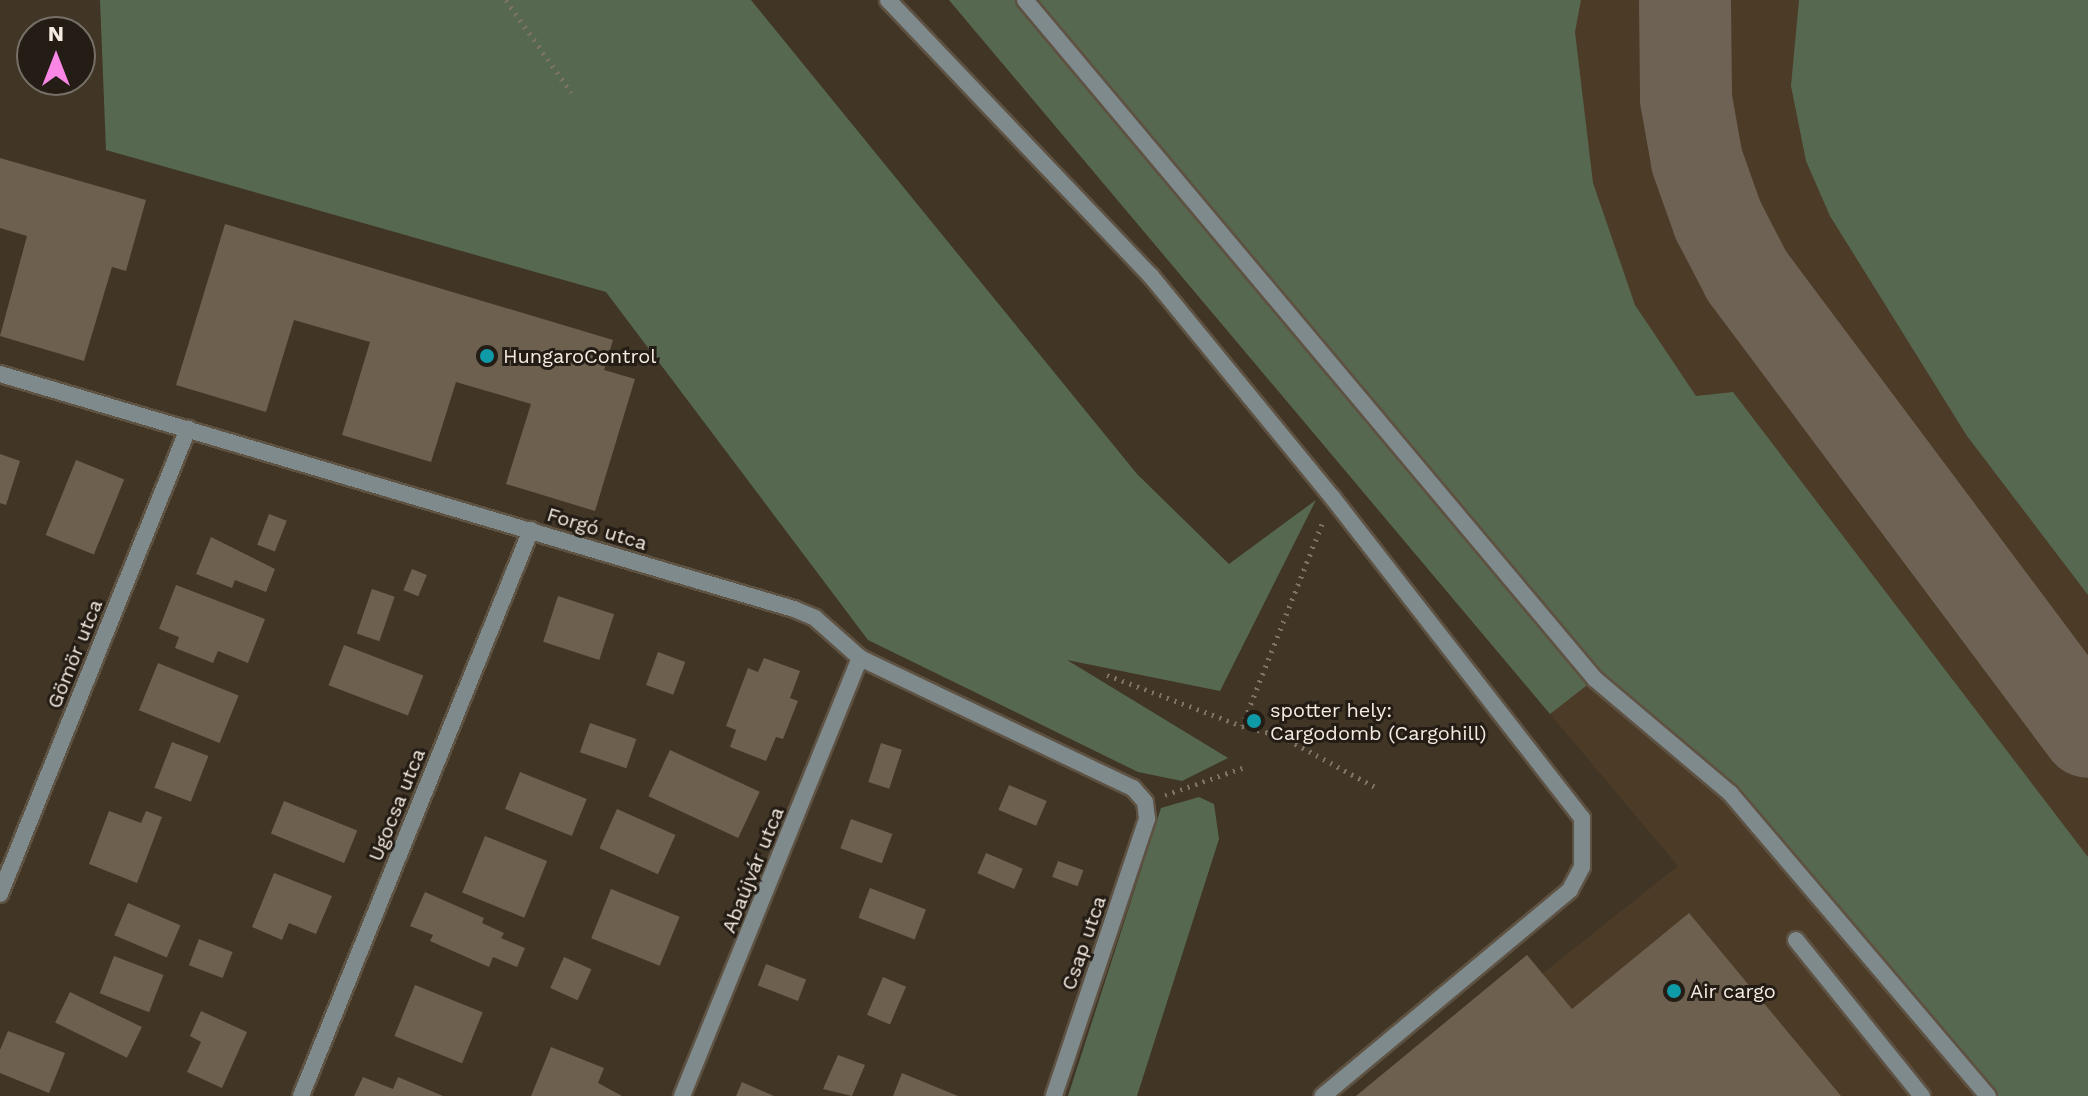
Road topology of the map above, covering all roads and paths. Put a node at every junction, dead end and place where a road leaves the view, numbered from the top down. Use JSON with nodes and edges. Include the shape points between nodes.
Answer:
{"nodes":[{"id":1,"x":506,"y":0,"type":"edge"},
{"id":2,"x":888,"y":0,"type":"edge"},
{"id":3,"x":1025,"y":0,"type":"edge"},
{"id":4,"x":571,"y":92,"type":"dead end"},
{"id":5,"x":0,"y":374,"type":"edge"},
{"id":6,"x":188,"y":429,"type":"junction"},
{"id":7,"x":1332,"y":497,"type":"junction"},
{"id":8,"x":531,"y":530,"type":"junction"},
{"id":9,"x":860,"y":658,"type":"junction"},
{"id":10,"x":1107,"y":675,"type":"dead end"},
{"id":11,"x":1242,"y":726,"type":"junction"},
{"id":12,"x":1242,"y":768,"type":"dead end"},
{"id":13,"x":1375,"y":787,"type":"dead end"},
{"id":14,"x":1145,"y":802,"type":"junction"},
{"id":15,"x":0,"y":894,"type":"edge"},
{"id":16,"x":1796,"y":940,"type":"dead end"},
{"id":17,"x":301,"y":1096,"type":"edge"},
{"id":18,"x":682,"y":1096,"type":"edge"},
{"id":19,"x":1054,"y":1096,"type":"edge"},
{"id":20,"x":1323,"y":1096,"type":"edge"},
{"id":21,"x":1922,"y":1096,"type":"edge"},
{"id":22,"x":1988,"y":1096,"type":"edge"}],
"edges":[{"from":1,"to":4,"type":"path"},
{"from":2,"to":7,"type":"street","via":[[1151,276]]},
{"from":3,"to":22,"type":"street","via":[[1595,679],[1730,793]]},
{"from":5,"to":6,"type":"street","name":"Forgó utca"},
{"from":6,"to":8,"type":"street","name":"Forgó utca"},
{"from":6,"to":15,"type":"street","name":"Gömör utca"},
{"from":7,"to":11,"type":"path"},
{"from":7,"to":20,"type":"street","via":[[1568,794],[1582,818],[1585,843],[1582,867],[1570,890]]},
{"from":8,"to":9,"type":"street","name":"Forgó utca","via":[[794,609],[815,618]]},
{"from":8,"to":17,"type":"street","name":"Ugocsa utca"},
{"from":9,"to":14,"type":"street","name":"Forgó utca","via":[[1133,788]]},
{"from":9,"to":18,"type":"street","name":"Abaújvár utca"},
{"from":10,"to":11,"type":"path"},
{"from":11,"to":13,"type":"path","via":[[1281,736]]},
{"from":12,"to":14,"type":"path"},
{"from":14,"to":19,"type":"street","name":"Csap utca","via":[[1147,819]]},
{"from":16,"to":21,"type":"street"}]}
